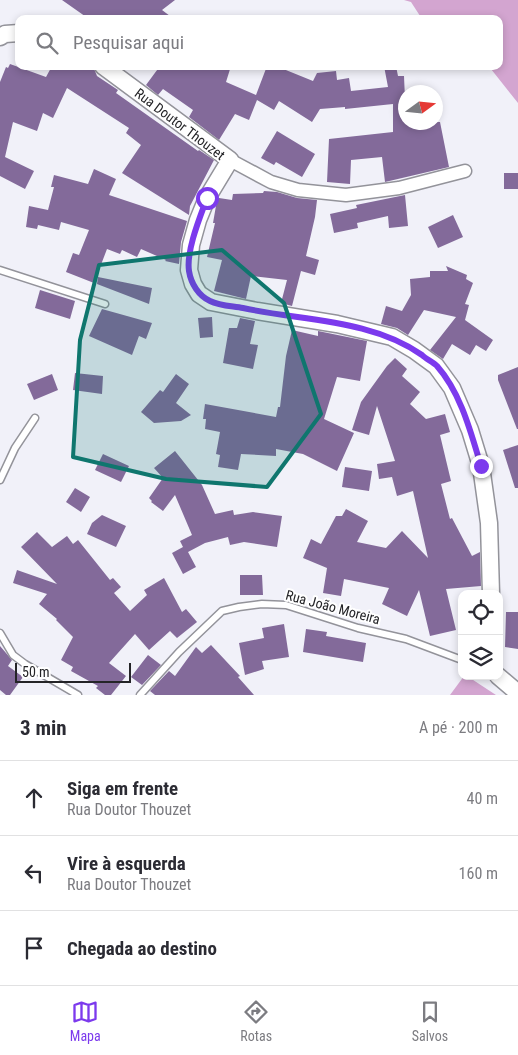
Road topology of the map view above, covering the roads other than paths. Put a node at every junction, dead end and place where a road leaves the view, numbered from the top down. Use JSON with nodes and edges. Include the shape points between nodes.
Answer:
{"nodes":[{"id":1,"x":15,"y":33,"type":"edge"},
{"id":2,"x":0,"y":37,"type":"edge"},
{"id":3,"x":108,"y":70,"type":"edge"},
{"id":4,"x":230,"y":160,"type":"junction"},
{"id":5,"x":465,"y":171,"type":"dead end"},
{"id":6,"x":0,"y":270,"type":"edge"},
{"id":7,"x":105,"y":304,"type":"dead end"},
{"id":8,"x":35,"y":418,"type":"dead end"},
{"id":9,"x":0,"y":480,"type":"edge"},
{"id":10,"x":491,"y":590,"type":"edge"},
{"id":11,"x":0,"y":634,"type":"edge"},
{"id":12,"x":458,"y":658,"type":"edge"},
{"id":13,"x":503,"y":680,"type":"edge"},
{"id":14,"x":518,"y":693,"type":"edge"},
{"id":15,"x":78,"y":695,"type":"edge"},
{"id":16,"x":140,"y":695,"type":"edge"}],
"edges":[{"from":1,"to":2,"type":"street"},
{"from":3,"to":4,"type":"street","name":"Rua Doutor Thouzet"},
{"from":4,"to":5,"type":"street","via":[[271,182],[298,190],[346,195],[399,188]]},
{"from":4,"to":10,"type":"street","name":"Rua Doutor Thouzet","via":[[207,198],[191,245],[188,270],[199,294],[211,302],[392,337],[436,366],[456,396],[481,466],[490,523]]},
{"from":6,"to":7,"type":"lane"},
{"from":8,"to":9,"type":"lane","via":[[15,448]]},
{"from":11,"to":15,"type":"lane","via":[[13,655]]},
{"from":12,"to":16,"type":"lane","name":"Rua João Moreira","via":[[406,639],[286,606],[262,604],[222,611]]},
{"from":13,"to":14,"type":"street"}]}
